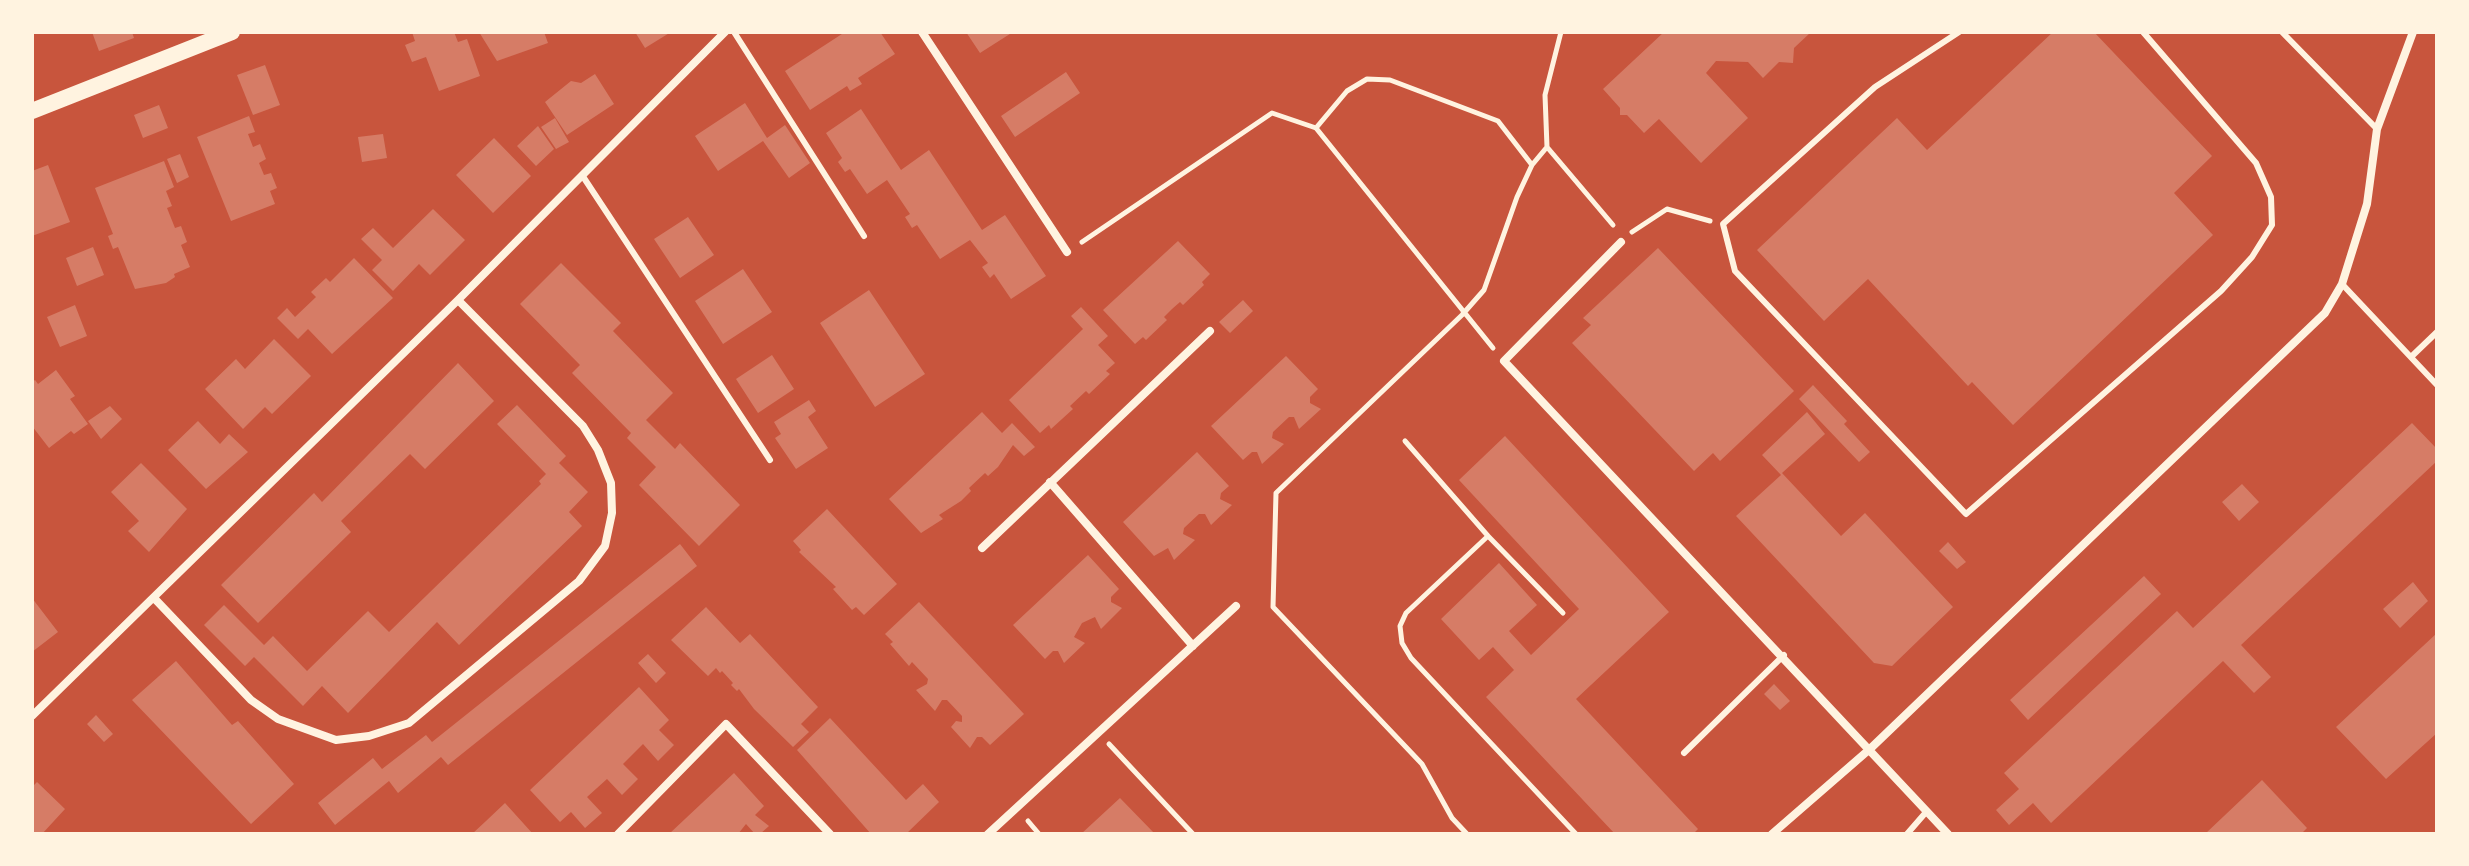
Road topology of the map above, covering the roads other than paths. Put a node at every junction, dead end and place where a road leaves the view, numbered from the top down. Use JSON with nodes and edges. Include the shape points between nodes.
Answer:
{"nodes":[{"id":1,"x":232,"y":32,"type":"edge"},
{"id":2,"x":725,"y":32,"type":"edge"},
{"id":3,"x":734,"y":32,"type":"edge"},
{"id":4,"x":922,"y":32,"type":"edge"},
{"id":5,"x":1959,"y":32,"type":"edge"},
{"id":6,"x":2143,"y":32,"type":"edge"},
{"id":7,"x":2282,"y":32,"type":"edge"},
{"id":8,"x":2413,"y":32,"type":"edge"},
{"id":9,"x":32,"y":111,"type":"edge"},
{"id":10,"x":2377,"y":129,"type":"junction"},
{"id":11,"x":582,"y":175,"type":"junction"},
{"id":12,"x":864,"y":236,"type":"dead end"},
{"id":13,"x":1621,"y":242,"type":"road end"},
{"id":14,"x":1067,"y":252,"type":"road end"},
{"id":15,"x":2342,"y":284,"type":"junction"},
{"id":16,"x":458,"y":300,"type":"junction"},
{"id":17,"x":1210,"y":331,"type":"dead end"},
{"id":18,"x":2437,"y":332,"type":"edge"},
{"id":19,"x":2411,"y":357,"type":"junction"},
{"id":20,"x":2437,"y":385,"type":"edge"},
{"id":21,"x":770,"y":460,"type":"dead end"},
{"id":22,"x":1050,"y":482,"type":"junction"},
{"id":23,"x":982,"y":548,"type":"dead end"},
{"id":24,"x":155,"y":599,"type":"junction"},
{"id":25,"x":1236,"y":606,"type":"dead end"},
{"id":26,"x":1193,"y":646,"type":"junction"},
{"id":27,"x":1784,"y":655,"type":"junction"},
{"id":28,"x":32,"y":716,"type":"edge"},
{"id":29,"x":1871,"y":748,"type":"junction"},
{"id":30,"x":1684,"y":753,"type":"dead end"},
{"id":31,"x":1927,"y":811,"type":"junction"},
{"id":32,"x":618,"y":834,"type":"edge"},
{"id":33,"x":830,"y":834,"type":"edge"},
{"id":34,"x":988,"y":834,"type":"edge"},
{"id":35,"x":1772,"y":834,"type":"edge"},
{"id":36,"x":1907,"y":834,"type":"edge"},
{"id":37,"x":1948,"y":834,"type":"edge"}],
"edges":[{"from":1,"to":9,"type":"main road"},
{"from":2,"to":11,"type":"street"},
{"from":3,"to":12,"type":"lane"},
{"from":4,"to":14,"type":"street"},
{"from":5,"to":6,"type":"lane","via":[[1875,87],[1723,224],[1735,271],[1966,514],[2221,291],[2272,225],[2271,197],[2256,163]]},
{"from":7,"to":10,"type":"lane"},
{"from":8,"to":10,"type":"street"},
{"from":10,"to":15,"type":"street","via":[[2367,204]]},
{"from":11,"to":16,"type":"street"},
{"from":11,"to":21,"type":"lane"},
{"from":13,"to":27,"type":"street","via":[[1504,361]]},
{"from":15,"to":19,"type":"lane"},
{"from":15,"to":29,"type":"street","via":[[2325,313],[2241,397]]},
{"from":16,"to":24,"type":"street"},
{"from":16,"to":24,"type":"street","via":[[583,426],[598,450],[611,483],[612,513],[605,546],[579,581],[409,723],[336,740],[278,719],[251,700]]},
{"from":17,"to":22,"type":"street"},
{"from":18,"to":19,"type":"lane"},
{"from":19,"to":20,"type":"lane"},
{"from":22,"to":23,"type":"street"},
{"from":22,"to":26,"type":"street"},
{"from":24,"to":28,"type":"street"},
{"from":25,"to":26,"type":"street"},
{"from":26,"to":34,"type":"street"},
{"from":27,"to":29,"type":"street"},
{"from":27,"to":30,"type":"lane"},
{"from":29,"to":31,"type":"street"},
{"from":29,"to":35,"type":"street"},
{"from":31,"to":36,"type":"lane"},
{"from":31,"to":37,"type":"street"},
{"from":32,"to":33,"type":"street","via":[[726,724]]}]}
